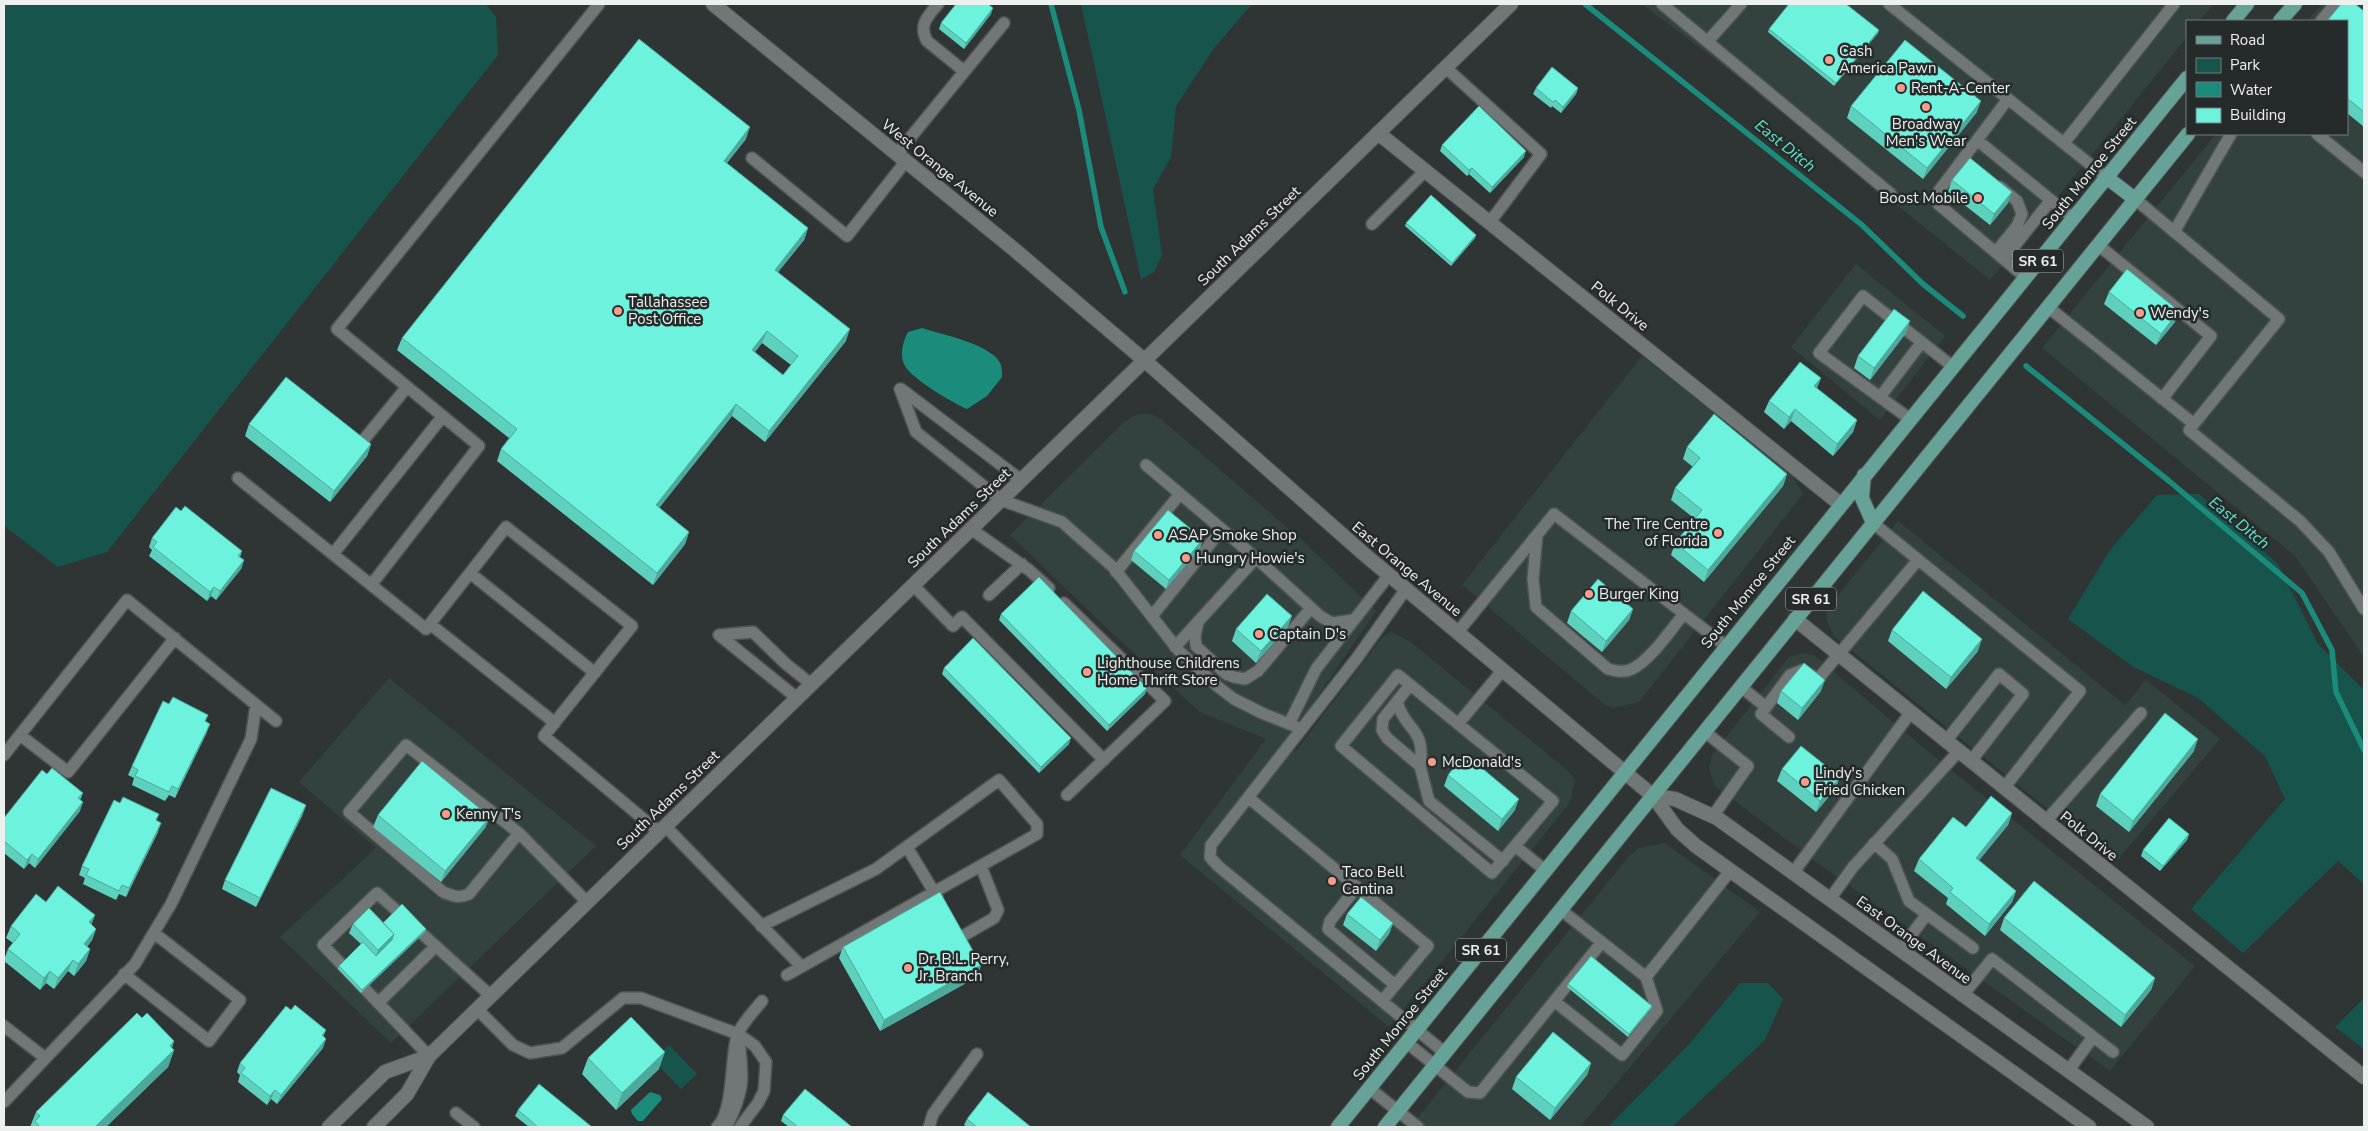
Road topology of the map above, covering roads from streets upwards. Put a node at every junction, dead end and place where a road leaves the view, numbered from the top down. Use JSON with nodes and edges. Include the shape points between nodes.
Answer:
{"nodes":[{"id":1,"x":713,"y":4,"type":"edge"},
{"id":2,"x":1511,"y":4,"type":"edge"},
{"id":3,"x":2247,"y":4,"type":"edge"},
{"id":4,"x":2295,"y":4,"type":"edge"},
{"id":5,"x":2234,"y":20,"type":"edge"},
{"id":6,"x":2281,"y":20,"type":"edge"},
{"id":7,"x":2186,"y":79,"type":"edge"},
{"id":8,"x":1378,"y":133,"type":"junction"},
{"id":9,"x":2187,"y":135,"type":"edge"},
{"id":10,"x":2106,"y":177,"type":"junction"},
{"id":11,"x":2135,"y":199,"type":"junction"},
{"id":12,"x":1144,"y":360,"type":"junction"},
{"id":13,"x":1864,"y":475,"type":"junction"},
{"id":14,"x":1840,"y":504,"type":"junction"},
{"id":15,"x":1873,"y":523,"type":"junction"},
{"id":16,"x":1795,"y":619,"type":"junction"},
{"id":17,"x":1624,"y":772,"type":"junction"},
{"id":18,"x":1653,"y":796,"type":"junction"},
{"id":19,"x":429,"y":1056,"type":"junction"},
{"id":20,"x":2364,"y":1077,"type":"edge"},
{"id":21,"x":329,"y":1127,"type":"edge"},
{"id":22,"x":374,"y":1127,"type":"edge"},
{"id":23,"x":1338,"y":1127,"type":"edge"},
{"id":24,"x":1385,"y":1127,"type":"edge"},
{"id":25,"x":2089,"y":1127,"type":"edge"},
{"id":26,"x":2147,"y":1127,"type":"edge"}],
"edges":[{"from":1,"to":12,"type":"main road","name":"West Orange Avenue"},
{"from":2,"to":8,"type":"main road","name":"South Adams Street"},
{"from":3,"to":5,"type":"main road"},
{"from":4,"to":6,"type":"main road"},
{"from":7,"to":10,"type":"main road","name":"South Monroe Street","number":"SR 61"},
{"from":8,"to":12,"type":"main road","name":"South Adams Street"},
{"from":8,"to":14,"type":"main road","name":"Polk Drive"},
{"from":9,"to":11,"type":"main road","number":"SR 61"},
{"from":10,"to":11,"type":"main road"},
{"from":10,"to":13,"type":"main road","name":"South Monroe Street","number":"SR 61"},
{"from":11,"to":15,"type":"main road","number":"SR 61"},
{"from":12,"to":17,"type":"main road","name":"East Orange Avenue","via":[[1406,590]]},
{"from":12,"to":19,"type":"main road","name":"South Adams Street"},
{"from":13,"to":14,"type":"main road","name":"South Monroe Street","number":"SR 61"},
{"from":13,"to":15,"type":"main road","via":[[1862,498]]},
{"from":14,"to":17,"type":"main road","name":"South Monroe Street","number":"SR 61"},
{"from":15,"to":16,"type":"main road","number":"SR 61"},
{"from":16,"to":18,"type":"main road","number":"SR 61"},
{"from":16,"to":20,"type":"main road","name":"Polk Drive"},
{"from":17,"to":18,"type":"main road","name":"East Orange Avenue"},
{"from":17,"to":23,"type":"main road","name":"South Monroe Street","number":"SR 61"},
{"from":18,"to":24,"type":"main road","number":"SR 61"},
{"from":18,"to":25,"type":"main road","name":"East Orange Avenue","via":[[1677,829],[1696,846]]},
{"from":18,"to":26,"type":"main road","name":"East Orange Avenue","via":[[1675,799],[1713,816]]},
{"from":19,"to":21,"type":"main road","name":"South Adams Street","via":[[385,1072]]},
{"from":19,"to":22,"type":"main road","name":"South Adams Street","via":[[407,1094]]}]}
